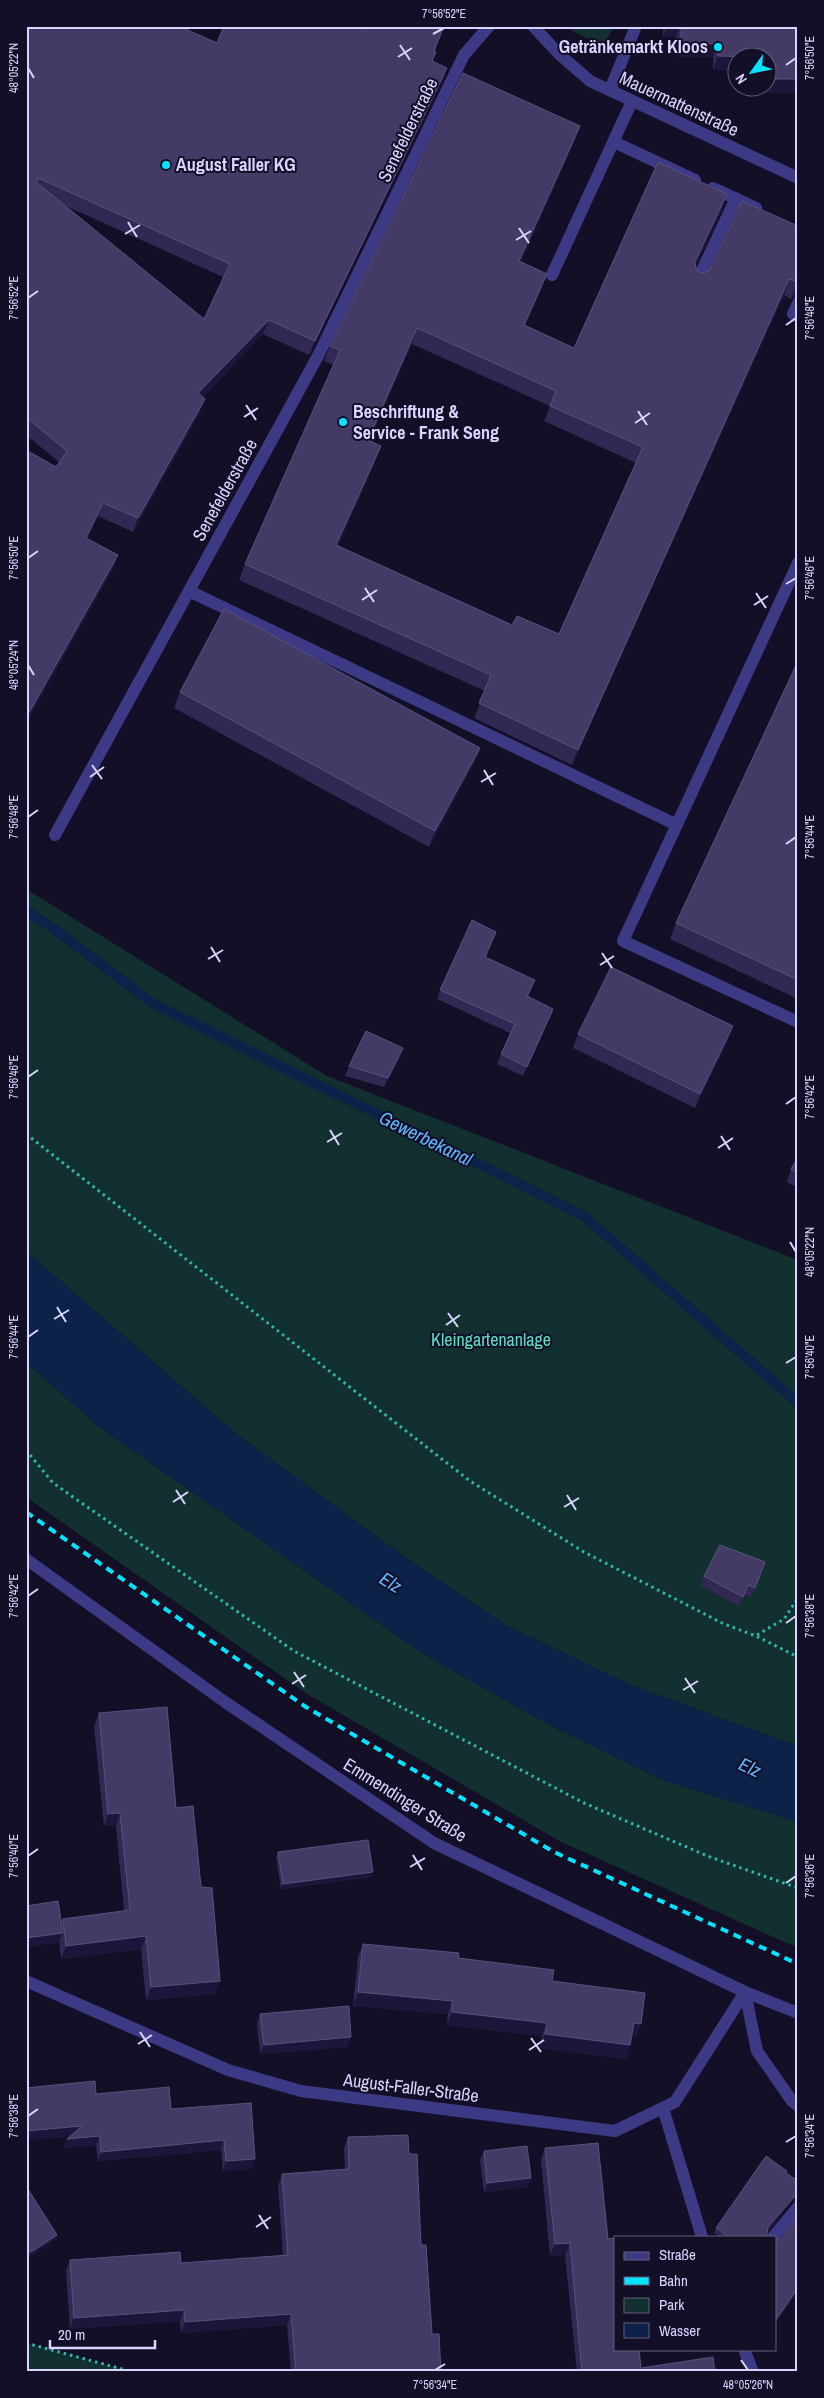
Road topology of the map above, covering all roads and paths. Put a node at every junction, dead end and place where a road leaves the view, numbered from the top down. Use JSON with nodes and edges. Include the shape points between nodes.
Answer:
{"nodes":[{"id":1,"x":489,"y":26,"type":"edge"},
{"id":2,"x":533,"y":26,"type":"edge"},
{"id":3,"x":636,"y":26,"type":"edge"},
{"id":4,"x":610,"y":90,"type":"junction"},
{"id":5,"x":632,"y":101,"type":"junction"},
{"id":6,"x":614,"y":142,"type":"junction"},
{"id":7,"x":798,"y":178,"type":"edge"},
{"id":8,"x":736,"y":198,"type":"junction"},
{"id":9,"x":771,"y":215,"type":"edge"},
{"id":10,"x":552,"y":275,"type":"dead end"},
{"id":11,"x":698,"y":280,"type":"edge"},
{"id":12,"x":798,"y":303,"type":"edge"},
{"id":13,"x":798,"y":317,"type":"edge"},
{"id":14,"x":798,"y":562,"type":"edge"},
{"id":15,"x":190,"y":591,"type":"junction"},
{"id":16,"x":676,"y":825,"type":"junction"},
{"id":17,"x":55,"y":836,"type":"dead end"},
{"id":18,"x":798,"y":1022,"type":"edge"},
{"id":19,"x":26,"y":1134,"type":"edge"},
{"id":20,"x":26,"y":1450,"type":"edge"},
{"id":21,"x":26,"y":1559,"type":"edge"},
{"id":22,"x":798,"y":1598,"type":"edge"},
{"id":23,"x":756,"y":1636,"type":"junction"},
{"id":24,"x":798,"y":1657,"type":"edge"},
{"id":25,"x":798,"y":1888,"type":"edge"},
{"id":26,"x":26,"y":1981,"type":"edge"},
{"id":27,"x":745,"y":1992,"type":"junction"},
{"id":28,"x":798,"y":2012,"type":"edge"},
{"id":29,"x":798,"y":2106,"type":"edge"},
{"id":30,"x":663,"y":2108,"type":"junction"},
{"id":31,"x":798,"y":2207,"type":"edge"},
{"id":32,"x":702,"y":2236,"type":"edge"},
{"id":33,"x":774,"y":2236,"type":"edge"},
{"id":34,"x":26,"y":2343,"type":"edge"},
{"id":35,"x":744,"y":2350,"type":"edge"},
{"id":36,"x":133,"y":2372,"type":"edge"},
{"id":37,"x":753,"y":2372,"type":"edge"}],
"edges":[{"from":1,"to":15,"type":"street","name":"Senefelderstraße","via":[[464,55],[318,356]]},
{"from":2,"to":4,"type":"street","name":"Mauermattenstraße","via":[[558,54],[590,81]]},
{"from":3,"to":4,"type":"street"},
{"from":4,"to":5,"type":"street","name":"Mauermattenstraße"},
{"from":5,"to":6,"type":"street"},
{"from":5,"to":7,"type":"street","name":"Mauermattenstraße"},
{"from":6,"to":8,"type":"street"},
{"from":6,"to":10,"type":"street"},
{"from":8,"to":9,"type":"street"},
{"from":8,"to":11,"type":"street"},
{"from":12,"to":13,"type":"street","via":[[792,314]]},
{"from":14,"to":16,"type":"street"},
{"from":15,"to":16,"type":"street"},
{"from":15,"to":17,"type":"street","name":"Senefelderstraße"},
{"from":16,"to":18,"type":"street","via":[[623,941]]},
{"from":19,"to":23,"type":"path","via":[[470,1481],[584,1552],[724,1624]]},
{"from":20,"to":25,"type":"path","via":[[53,1483],[294,1651],[584,1803],[710,1857]]},
{"from":21,"to":27,"type":"street","name":"Emmendinger Straße","via":[[224,1702],[434,1844]]},
{"from":22,"to":23,"type":"path","via":[[784,1619]]},
{"from":23,"to":24,"type":"path"},
{"from":26,"to":30,"type":"street","name":"August-Faller-Straße","via":[[228,2070],[301,2091],[615,2131]]},
{"from":27,"to":28,"type":"street","name":"Emmendinger Straße"},
{"from":27,"to":29,"type":"street","via":[[756,2051]]},
{"from":27,"to":30,"type":"street","name":"August-Faller-Straße","via":[[675,2102]]},
{"from":30,"to":32,"type":"street"},
{"from":31,"to":33,"type":"street"},
{"from":34,"to":36,"type":"path"},
{"from":35,"to":37,"type":"street"}]}
